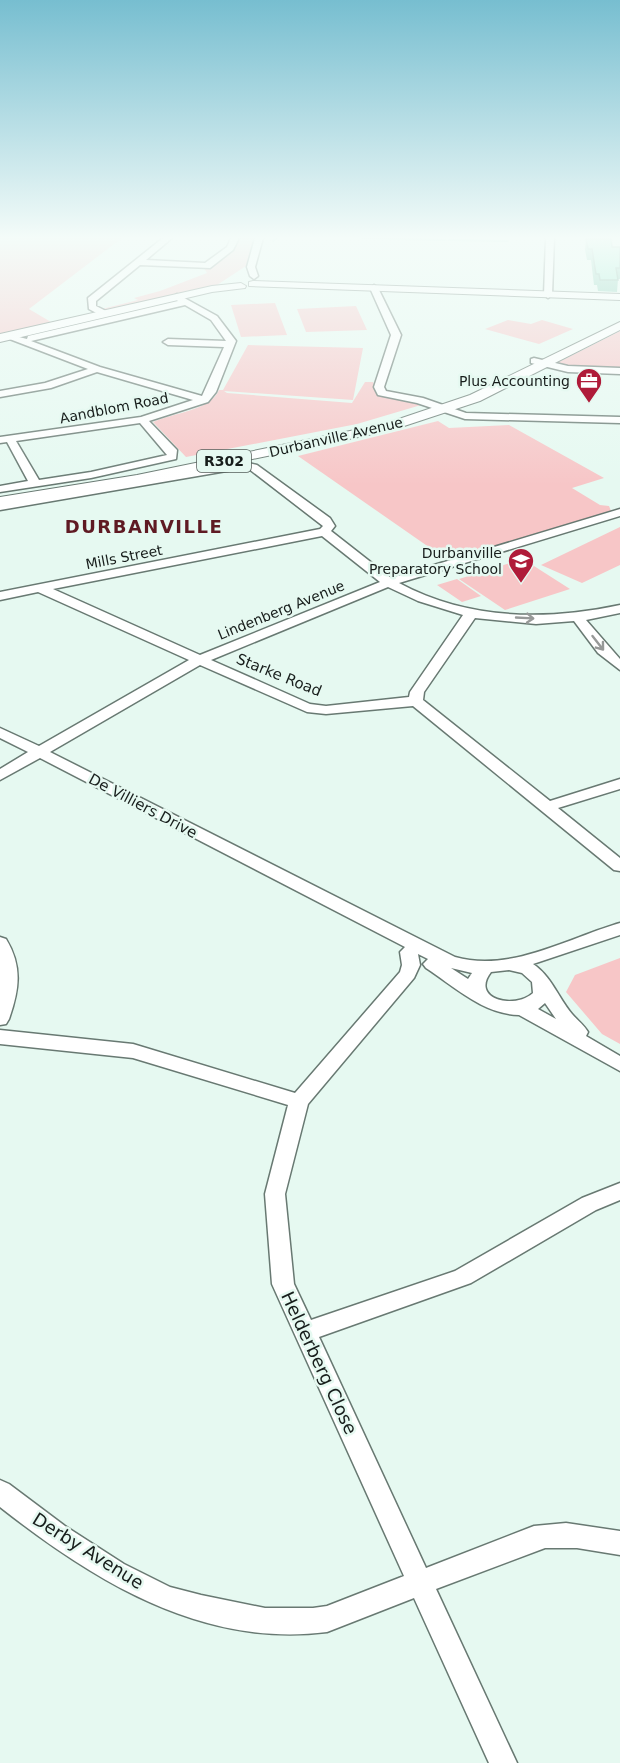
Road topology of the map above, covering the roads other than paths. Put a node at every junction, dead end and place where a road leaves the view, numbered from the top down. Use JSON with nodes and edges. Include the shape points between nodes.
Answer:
{"nodes":[{"id":1,"x":80,"y":320,"type":"edge"},
{"id":2,"x":100,"y":320,"type":"edge"},
{"id":3,"x":214,"y":320,"type":"edge"},
{"id":4,"x":389,"y":320,"type":"edge"},
{"id":5,"x":616,"y":320,"type":"edge"},
{"id":6,"x":620,"y":325,"type":"edge"},
{"id":7,"x":10,"y":338,"type":"edge"},
{"id":8,"x":31,"y":338,"type":"dead end"},
{"id":9,"x":168,"y":342,"type":"dead end"},
{"id":10,"x":230,"y":344,"type":"junction"},
{"id":11,"x":0,"y":345,"type":"edge"},
{"id":12,"x":540,"y":363,"type":"junction"},
{"id":13,"x":97,"y":369,"type":"junction"},
{"id":14,"x":620,"y":371,"type":"edge"},
{"id":15,"x":0,"y":394,"type":"edge"},
{"id":16,"x":204,"y":400,"type":"junction"},
{"id":17,"x":440,"y":408,"type":"junction"},
{"id":18,"x":500,"y":412,"type":"dead end"},
{"id":19,"x":620,"y":415,"type":"edge"},
{"id":20,"x":563,"y":416,"type":"junction"},
{"id":21,"x":142,"y":420,"type":"junction"},
{"id":22,"x":508,"y":422,"type":"dead end"},
{"id":23,"x":620,"y":422,"type":"edge"},
{"id":24,"x":5,"y":440,"type":"edge"},
{"id":25,"x":35,"y":483,"type":"junction"},
{"id":26,"x":0,"y":489,"type":"edge"},
{"id":27,"x":0,"y":494,"type":"edge"},
{"id":28,"x":0,"y":501,"type":"edge"},
{"id":29,"x":0,"y":507,"type":"edge"},
{"id":30,"x":620,"y":512,"type":"edge"},
{"id":31,"x":324,"y":532,"type":"junction"},
{"id":32,"x":390,"y":582,"type":"junction"},
{"id":33,"x":39,"y":588,"type":"junction"},
{"id":34,"x":0,"y":596,"type":"edge"},
{"id":35,"x":620,"y":609,"type":"edge"},
{"id":36,"x":472,"y":612,"type":"junction"},
{"id":37,"x":578,"y":618,"type":"junction"},
{"id":38,"x":199,"y":660,"type":"junction"},
{"id":39,"x":620,"y":666,"type":"edge"},
{"id":40,"x":416,"y":701,"type":"junction"},
{"id":41,"x":0,"y":732,"type":"edge"},
{"id":42,"x":38,"y":752,"type":"junction"},
{"id":43,"x":0,"y":775,"type":"edge"},
{"id":44,"x":620,"y":784,"type":"edge"},
{"id":45,"x":547,"y":807,"type":"junction"},
{"id":46,"x":620,"y":866,"type":"edge"},
{"id":47,"x":285,"y":881,"type":"junction"},
{"id":48,"x":620,"y":929,"type":"edge"},
{"id":49,"x":0,"y":942,"type":"edge"},
{"id":50,"x":575,"y":945,"type":"junction"},
{"id":51,"x":409,"y":963,"type":"junction"},
{"id":52,"x":514,"y":963,"type":"junction"},
{"id":53,"x":486,"y":968,"type":"junction"},
{"id":54,"x":542,"y":984,"type":"junction"},
{"id":55,"x":477,"y":993,"type":"junction"},
{"id":56,"x":522,"y":1009,"type":"junction"},
{"id":57,"x":0,"y":1019,"type":"edge"},
{"id":58,"x":0,"y":1037,"type":"edge"},
{"id":59,"x":602,"y":1055,"type":"junction"},
{"id":60,"x":620,"y":1064,"type":"edge"},
{"id":61,"x":299,"y":1101,"type":"junction"},
{"id":62,"x":620,"y":1191,"type":"edge"},
{"id":63,"x":305,"y":1332,"type":"junction"},
{"id":64,"x":0,"y":1492,"type":"edge"},
{"id":65,"x":620,"y":1543,"type":"edge"},
{"id":66,"x":422,"y":1583,"type":"junction"},
{"id":67,"x":503,"y":1763,"type":"edge"}],
"edges":[{"from":1,"to":7,"type":"main road"},
{"from":2,"to":8,"type":"street"},
{"from":3,"to":10,"type":"street"},
{"from":4,"to":17,"type":"street","via":[[396,335],[379,390]]},
{"from":5,"to":12,"type":"main road","name":"Durbanville Avenue","number":"R302"},
{"from":6,"to":12,"type":"main road","name":"Durbanville Avenue","number":"R302"},
{"from":7,"to":11,"type":"street"},
{"from":7,"to":13,"type":"street"},
{"from":9,"to":10,"type":"street"},
{"from":10,"to":16,"type":"street"},
{"from":12,"to":14,"type":"street","via":[[568,369]]},
{"from":12,"to":17,"type":"main road","name":"Durbanville Avenue","number":"R302"},
{"from":13,"to":15,"type":"street","via":[[57,383]]},
{"from":13,"to":16,"type":"street"},
{"from":16,"to":21,"type":"street","name":"Aandblom Road"},
{"from":17,"to":20,"type":"street","via":[[465,416]]},
{"from":17,"to":27,"type":"main road","name":"Durbanville Avenue","number":"R302","via":[[128,474]]},
{"from":17,"to":28,"type":"main road","name":"Durbanville Avenue","number":"R302","via":[[336,439]]},
{"from":18,"to":20,"type":"street"},
{"from":19,"to":20,"type":"street"},
{"from":20,"to":23,"type":"street"},
{"from":21,"to":24,"type":"street","name":"Aandblom Road"},
{"from":21,"to":25,"type":"street","via":[[173,452],[172,457]]},
{"from":22,"to":23,"type":"street"},
{"from":24,"to":25,"type":"street"},
{"from":25,"to":26,"type":"street"},
{"from":29,"to":31,"type":"street","via":[[244,465],[253,467],[326,520],[329,526]]},
{"from":30,"to":32,"type":"street","name":"Lindenberg Avenue"},
{"from":31,"to":32,"type":"street"},
{"from":31,"to":33,"type":"street","name":"Mills Street"},
{"from":32,"to":36,"type":"street","via":[[429,601]]},
{"from":32,"to":38,"type":"street","name":"Lindenberg Avenue"},
{"from":33,"to":34,"type":"street","name":"Mills Street"},
{"from":33,"to":38,"type":"street","name":"Starke Road"},
{"from":35,"to":37,"type":"street"},
{"from":36,"to":37,"type":"street","one_way":true,"via":[[517,618]]},
{"from":36,"to":40,"type":"street","via":[[417,692]]},
{"from":37,"to":39,"type":"street","one_way":true},
{"from":38,"to":40,"type":"street","name":"Starke Road","via":[[316,709]]},
{"from":38,"to":42,"type":"street","name":"Lindenberg Avenue"},
{"from":40,"to":45,"type":"street"},
{"from":41,"to":42,"type":"street","name":"De Villiers Drive"},
{"from":42,"to":43,"type":"street","name":"Lindenberg Avenue"},
{"from":42,"to":47,"type":"street","name":"De Villiers Drive"},
{"from":44,"to":45,"type":"street"},
{"from":45,"to":46,"type":"street"},
{"from":47,"to":51,"type":"street","name":"De Villiers Drive"},
{"from":47,"to":53,"type":"street","name":"De Villiers Drive","via":[[444,960]]},
{"from":48,"to":50,"type":"street"},
{"from":49,"to":57,"type":"street","via":[[12,977]]},
{"from":50,"to":52,"type":"street"},
{"from":50,"to":54,"type":"street","via":[[557,957]]},
{"from":51,"to":55,"type":"street","via":[[427,970],[444,970]]},
{"from":51,"to":61,"type":"street","name":"Helderberg Close"},
{"from":52,"to":53,"type":"street"},
{"from":52,"to":54,"type":"street","via":[[535,972]]},
{"from":53,"to":55,"type":"street","via":[[476,979]]},
{"from":54,"to":56,"type":"street","via":[[538,1001]]},
{"from":54,"to":59,"type":"street","via":[[565,1018]]},
{"from":55,"to":56,"type":"street","via":[[491,1005]]},
{"from":56,"to":59,"type":"street"},
{"from":58,"to":61,"type":"street","via":[[133,1051]]},
{"from":59,"to":60,"type":"street"},
{"from":61,"to":63,"type":"street","name":"Helderberg Close","via":[[275,1194],[283,1284]]},
{"from":62,"to":63,"type":"street","via":[[589,1204],[463,1277]]},
{"from":63,"to":66,"type":"street","name":"Helderberg Close"},
{"from":64,"to":66,"type":"street","name":"Derby Avenue","via":[[106,1567],[158,1595],[264,1622],[292,1625],[327,1620]]},
{"from":65,"to":66,"type":"street","name":"Derby Avenue","via":[[556,1533],[534,1538]]},
{"from":66,"to":67,"type":"street","name":"Helderberg Close"}]}
